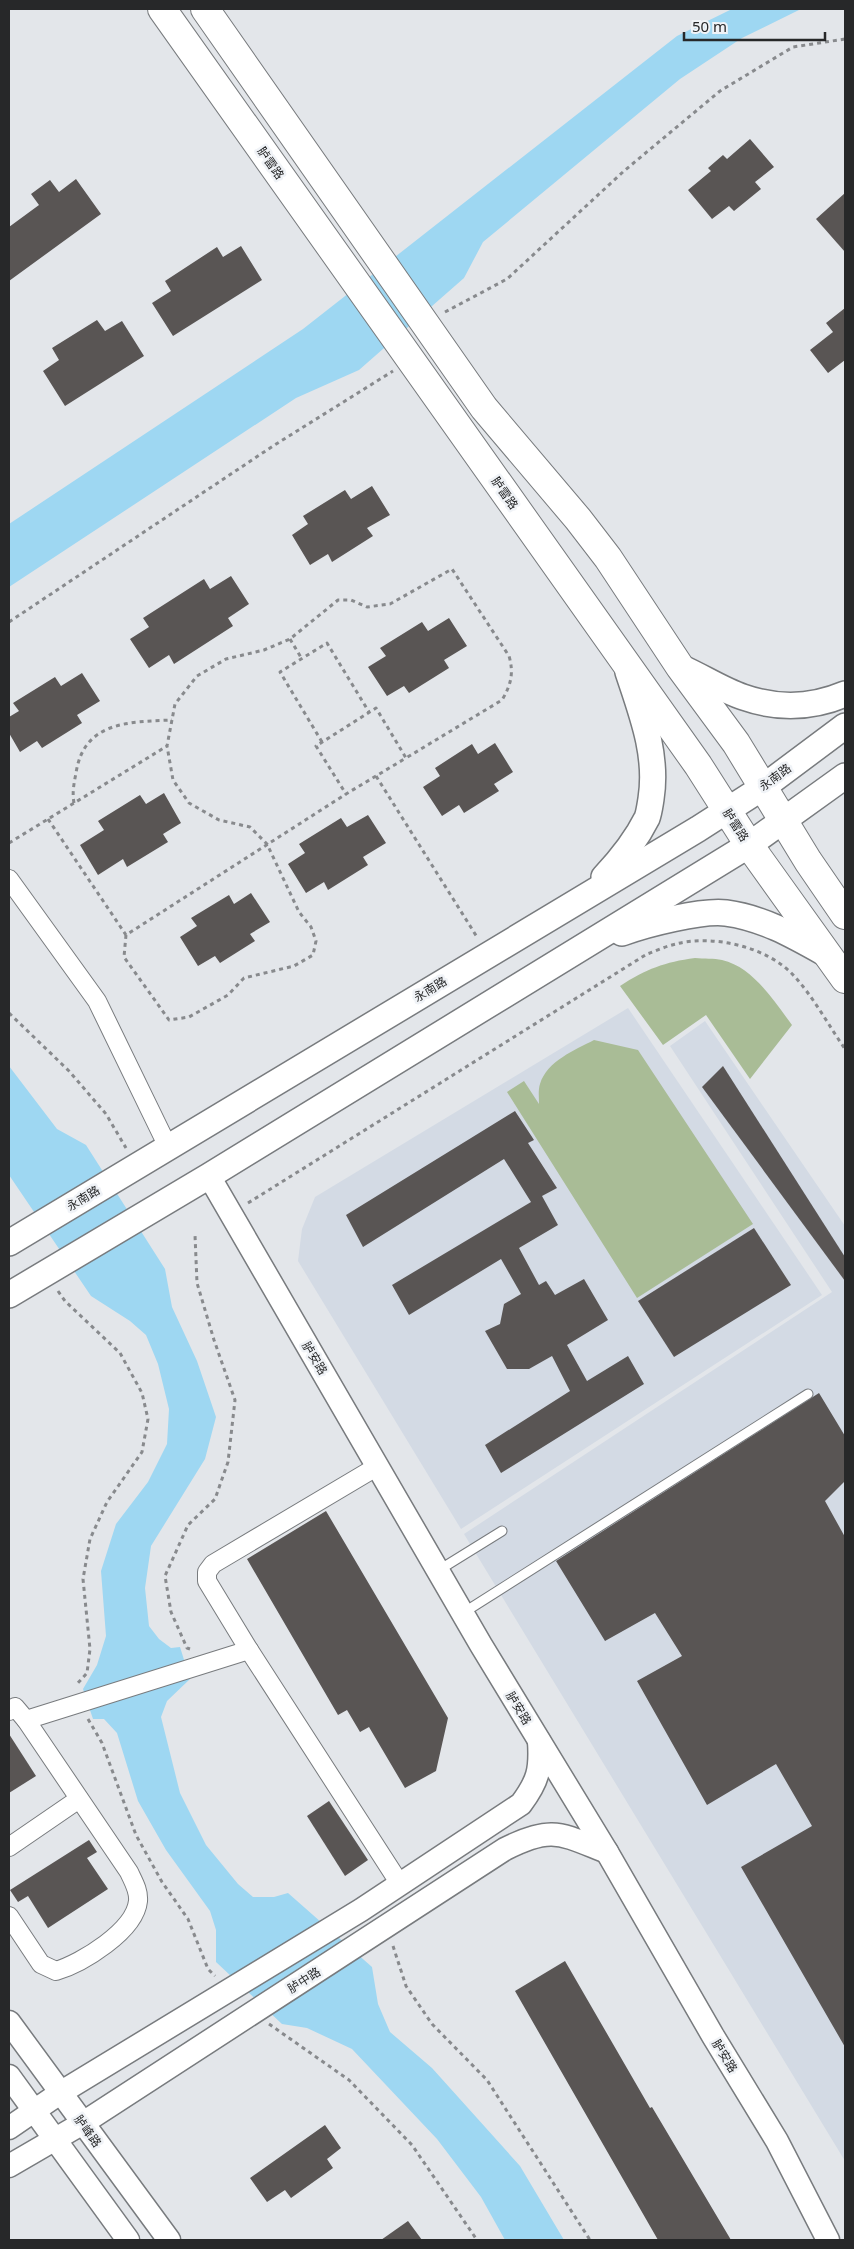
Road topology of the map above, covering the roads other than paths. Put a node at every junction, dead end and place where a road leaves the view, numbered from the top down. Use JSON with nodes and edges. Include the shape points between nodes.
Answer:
{"nodes":[{"id":1,"x":162,"y":9,"type":"edge"},
{"id":2,"x":205,"y":9,"type":"edge"},
{"id":3,"x":626,"y":663,"type":"junction"},
{"id":4,"x":680,"y":667,"type":"junction"},
{"id":5,"x":845,"y":694,"type":"edge"},
{"id":6,"x":845,"y":726,"type":"edge"},
{"id":7,"x":845,"y":776,"type":"edge"},
{"id":8,"x":762,"y":788,"type":"junction"},
{"id":9,"x":727,"y":810,"type":"junction"},
{"id":10,"x":783,"y":820,"type":"junction"},
{"id":11,"x":749,"y":844,"type":"junction"},
{"id":12,"x":9,"y":878,"type":"edge"},
{"id":13,"x":591,"y":893,"type":"junction"},
{"id":14,"x":845,"y":915,"type":"edge"},
{"id":15,"x":586,"y":944,"type":"junction"},
{"id":16,"x":830,"y":957,"type":"junction"},
{"id":17,"x":845,"y":979,"type":"edge"},
{"id":18,"x":168,"y":1147,"type":"junction"},
{"id":19,"x":209,"y":1176,"type":"junction"},
{"id":20,"x":12,"y":1241,"type":"edge"},
{"id":21,"x":9,"y":1295,"type":"edge"},
{"id":22,"x":808,"y":1394,"type":"dead end"},
{"id":23,"x":378,"y":1466,"type":"junction"},
{"id":24,"x":502,"y":1531,"type":"dead end"},
{"id":25,"x":439,"y":1570,"type":"junction"},
{"id":26,"x":463,"y":1613,"type":"junction"},
{"id":27,"x":250,"y":1650,"type":"junction"},
{"id":28,"x":9,"y":1711,"type":"edge"},
{"id":29,"x":26,"y":1720,"type":"junction"},
{"id":30,"x":539,"y":1741,"type":"junction"},
{"id":31,"x":79,"y":1799,"type":"junction"},
{"id":32,"x":9,"y":1847,"type":"edge"},
{"id":33,"x":607,"y":1852,"type":"junction"},
{"id":34,"x":400,"y":1884,"type":"junction"},
{"id":35,"x":9,"y":1916,"type":"edge"},
{"id":36,"x":9,"y":2022,"type":"edge"},
{"id":37,"x":9,"y":2076,"type":"edge"},
{"id":38,"x":60,"y":2093,"type":"junction"},
{"id":39,"x":34,"y":2110,"type":"junction"},
{"id":40,"x":82,"y":2123,"type":"junction"},
{"id":41,"x":9,"y":2128,"type":"edge"},
{"id":42,"x":55,"y":2139,"type":"junction"},
{"id":43,"x":9,"y":2166,"type":"edge"},
{"id":44,"x":128,"y":2240,"type":"edge"},
{"id":45,"x":169,"y":2240,"type":"edge"},
{"id":46,"x":828,"y":2240,"type":"edge"}],
"edges":[{"from":1,"to":3,"type":"main road","name":"胪雷路"},
{"from":2,"to":4,"type":"main road","via":[[499,428],[608,558]]},
{"from":3,"to":9,"type":"main road","name":"胪雷路"},
{"from":3,"to":13,"type":"main road","via":[[650,742],[652,792],[648,816],[629,849]]},
{"from":4,"to":5,"type":"main road","via":[[742,697],[777,706],[826,702]]},
{"from":4,"to":8,"type":"main road","via":[[736,743]]},
{"from":6,"to":8,"type":"main road","name":"永南路"},
{"from":7,"to":10,"type":"main road"},
{"from":8,"to":9,"type":"main road","name":"永南路"},
{"from":8,"to":10,"type":"main road"},
{"from":9,"to":11,"type":"main road","name":"胪雷路"},
{"from":9,"to":13,"type":"main road","name":"永南路"},
{"from":10,"to":11,"type":"main road"},
{"from":10,"to":14,"type":"main road"},
{"from":11,"to":15,"type":"main road"},
{"from":11,"to":16,"type":"main road","name":"胪雷路"},
{"from":12,"to":18,"type":"street","via":[[97,1000]]},
{"from":13,"to":18,"type":"main road","name":"永南路"},
{"from":15,"to":16,"type":"main road","via":[[646,925],[725,913],[766,923]]},
{"from":15,"to":19,"type":"main road"},
{"from":16,"to":17,"type":"main road","name":"胪雷路"},
{"from":18,"to":20,"type":"main road","name":"永南路"},
{"from":19,"to":21,"type":"main road"},
{"from":19,"to":23,"type":"street","name":"胪安路"},
{"from":22,"to":26,"type":"lane"},
{"from":23,"to":25,"type":"street","name":"胪安路"},
{"from":23,"to":27,"type":"street","via":[[213,1564],[207,1572],[208,1581]]},
{"from":24,"to":25,"type":"lane"},
{"from":25,"to":26,"type":"street","name":"胪安路"},
{"from":26,"to":30,"type":"street","name":"胪安路"},
{"from":27,"to":29,"type":"street"},
{"from":27,"to":34,"type":"street"},
{"from":28,"to":29,"type":"street","via":[[15,1707]]},
{"from":29,"to":31,"type":"street"},
{"from":30,"to":33,"type":"street","name":"胪安路"},
{"from":30,"to":34,"type":"street","via":[[540,1764],[534,1786],[520,1804]]},
{"from":31,"to":32,"type":"street"},
{"from":31,"to":35,"type":"street","via":[[129,1872],[137,1890],[134,1914],[126,1927],[74,1965],[56,1971],[41,1964]]},
{"from":33,"to":40,"type":"street","name":"胪中路","via":[[558,1833],[530,1837],[505,1849]]},
{"from":33,"to":46,"type":"street","name":"胪安路","via":[[712,2036],[777,2141]]},
{"from":34,"to":38,"type":"street"},
{"from":36,"to":38,"type":"street","name":"胪峰路"},
{"from":37,"to":39,"type":"street"},
{"from":38,"to":39,"type":"street"},
{"from":38,"to":40,"type":"street","name":"胪峰路"},
{"from":39,"to":41,"type":"street"},
{"from":39,"to":42,"type":"street"},
{"from":40,"to":42,"type":"street","name":"胪中路"},
{"from":40,"to":45,"type":"street","name":"胪峰路"},
{"from":42,"to":43,"type":"street","name":"胪中路"},
{"from":42,"to":44,"type":"street"}]}
